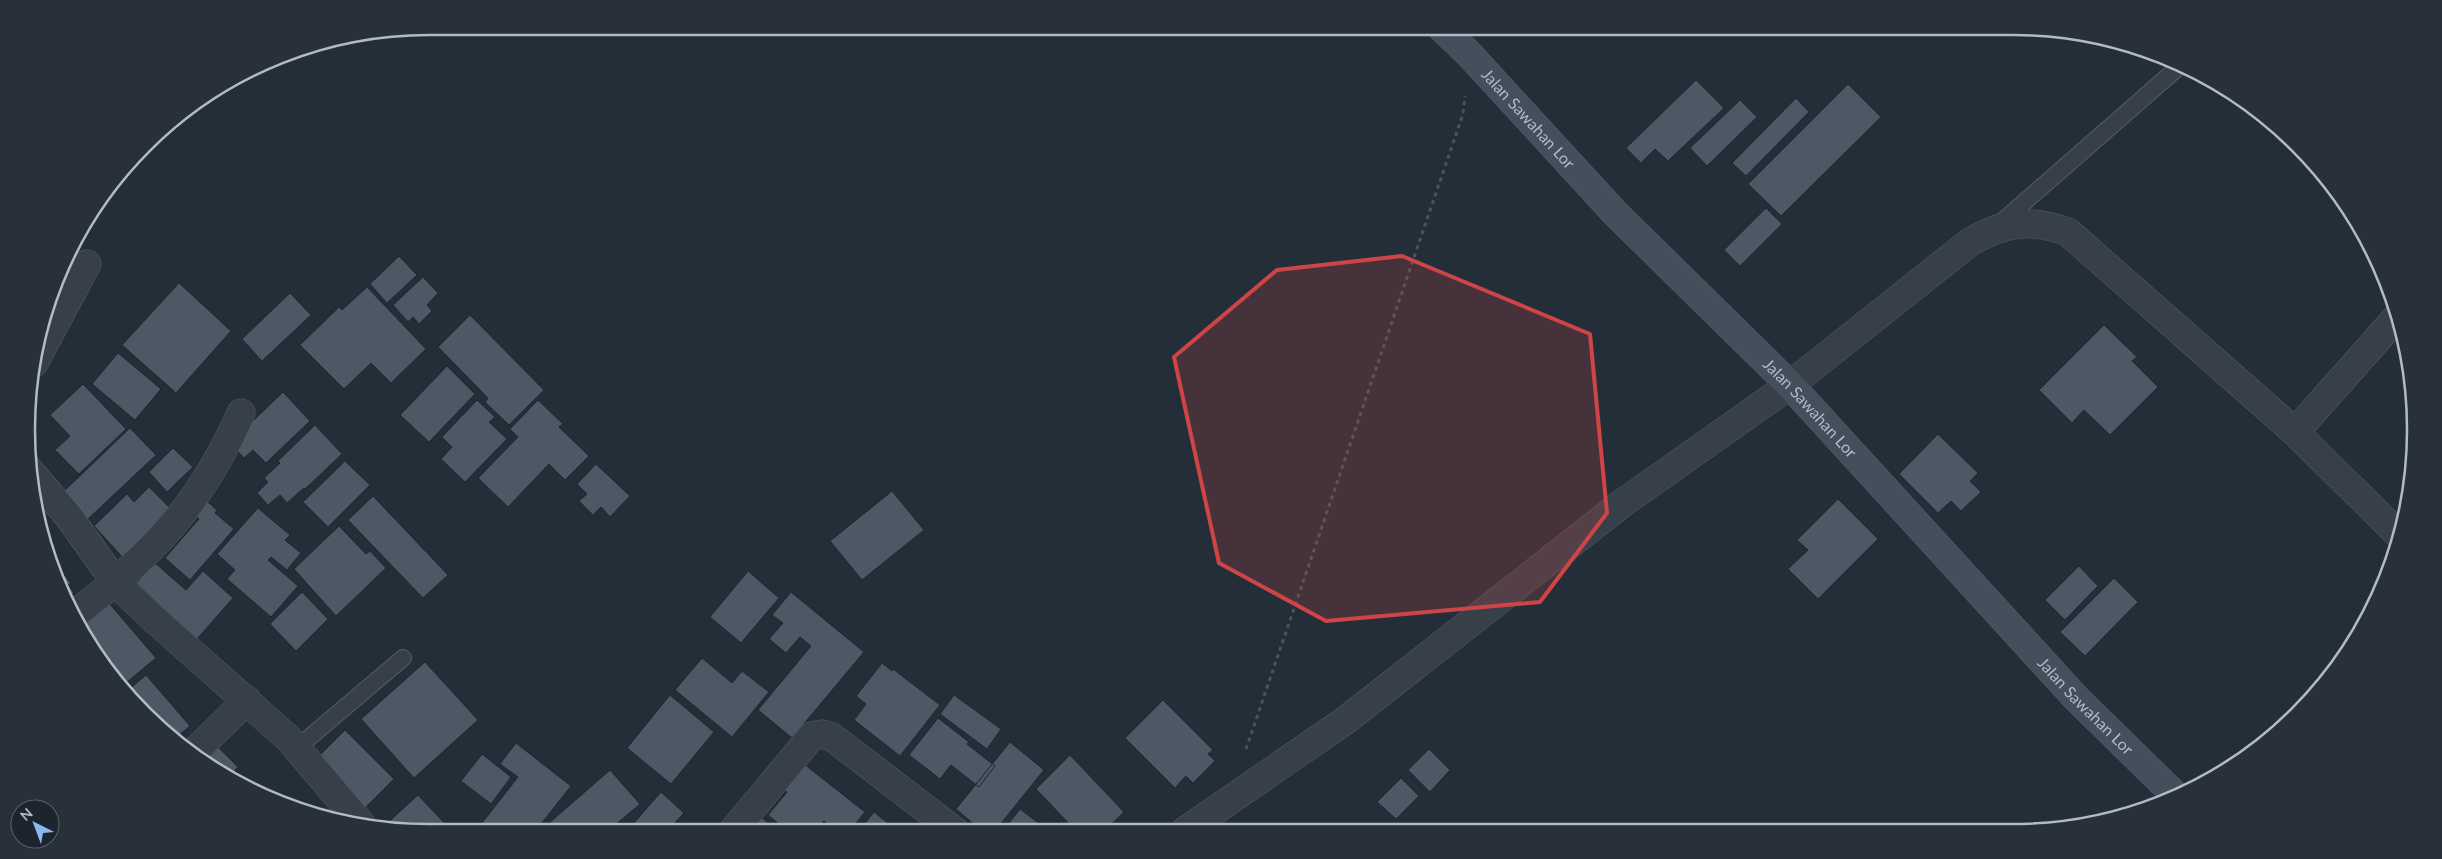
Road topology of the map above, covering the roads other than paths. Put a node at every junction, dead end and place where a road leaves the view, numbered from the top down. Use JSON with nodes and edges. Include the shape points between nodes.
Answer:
{"nodes":[{"id":1,"x":1449,"y":35,"type":"edge"},
{"id":2,"x":2175,"y":70,"type":"edge"},
{"id":3,"x":1994,"y":228,"type":"junction"},
{"id":4,"x":87,"y":264,"type":"dead end"},
{"id":5,"x":2392,"y":322,"type":"edge"},
{"id":6,"x":45,"y":342,"type":"edge"},
{"id":7,"x":1790,"y":385,"type":"junction"},
{"id":8,"x":241,"y":413,"type":"dead end"},
{"id":9,"x":2295,"y":432,"type":"junction"},
{"id":10,"x":38,"y":481,"type":"edge"},
{"id":11,"x":2394,"y":530,"type":"edge"},
{"id":12,"x":116,"y":583,"type":"junction"},
{"id":13,"x":79,"y":610,"type":"edge"},
{"id":14,"x":403,"y":658,"type":"dead end"},
{"id":15,"x":247,"y":700,"type":"junction"},
{"id":16,"x":297,"y":748,"type":"junction"},
{"id":17,"x":198,"y":749,"type":"edge"},
{"id":18,"x":2170,"y":791,"type":"edge"},
{"id":19,"x":355,"y":816,"type":"edge"},
{"id":20,"x":739,"y":824,"type":"edge"},
{"id":21,"x":946,"y":824,"type":"edge"},
{"id":22,"x":1195,"y":824,"type":"edge"}],
"edges":[{"from":1,"to":7,"type":"main road","name":"Jalan Sawahan Lor","via":[[1615,213]]},
{"from":2,"to":3,"type":"lane"},
{"from":3,"to":7,"type":"street","via":[[1970,242]]},
{"from":3,"to":9,"type":"street","via":[[2049,225],[2068,232]]},
{"from":4,"to":6,"type":"street"},
{"from":5,"to":9,"type":"street"},
{"from":7,"to":18,"type":"main road","name":"Jalan Sawahan Lor","via":[[2076,698]]},
{"from":7,"to":22,"type":"street","via":[[1624,502],[1346,720]]},
{"from":8,"to":12,"type":"street","via":[[224,452],[190,505],[173,528]]},
{"from":9,"to":11,"type":"street"},
{"from":10,"to":12,"type":"street","via":[[69,517]]},
{"from":12,"to":13,"type":"street"},
{"from":12,"to":15,"type":"street"},
{"from":14,"to":16,"type":"lane"},
{"from":15,"to":16,"type":"street"},
{"from":15,"to":17,"type":"street"},
{"from":16,"to":19,"type":"street"},
{"from":20,"to":21,"type":"street","via":[[812,736],[822,734],[832,737]]}]}
